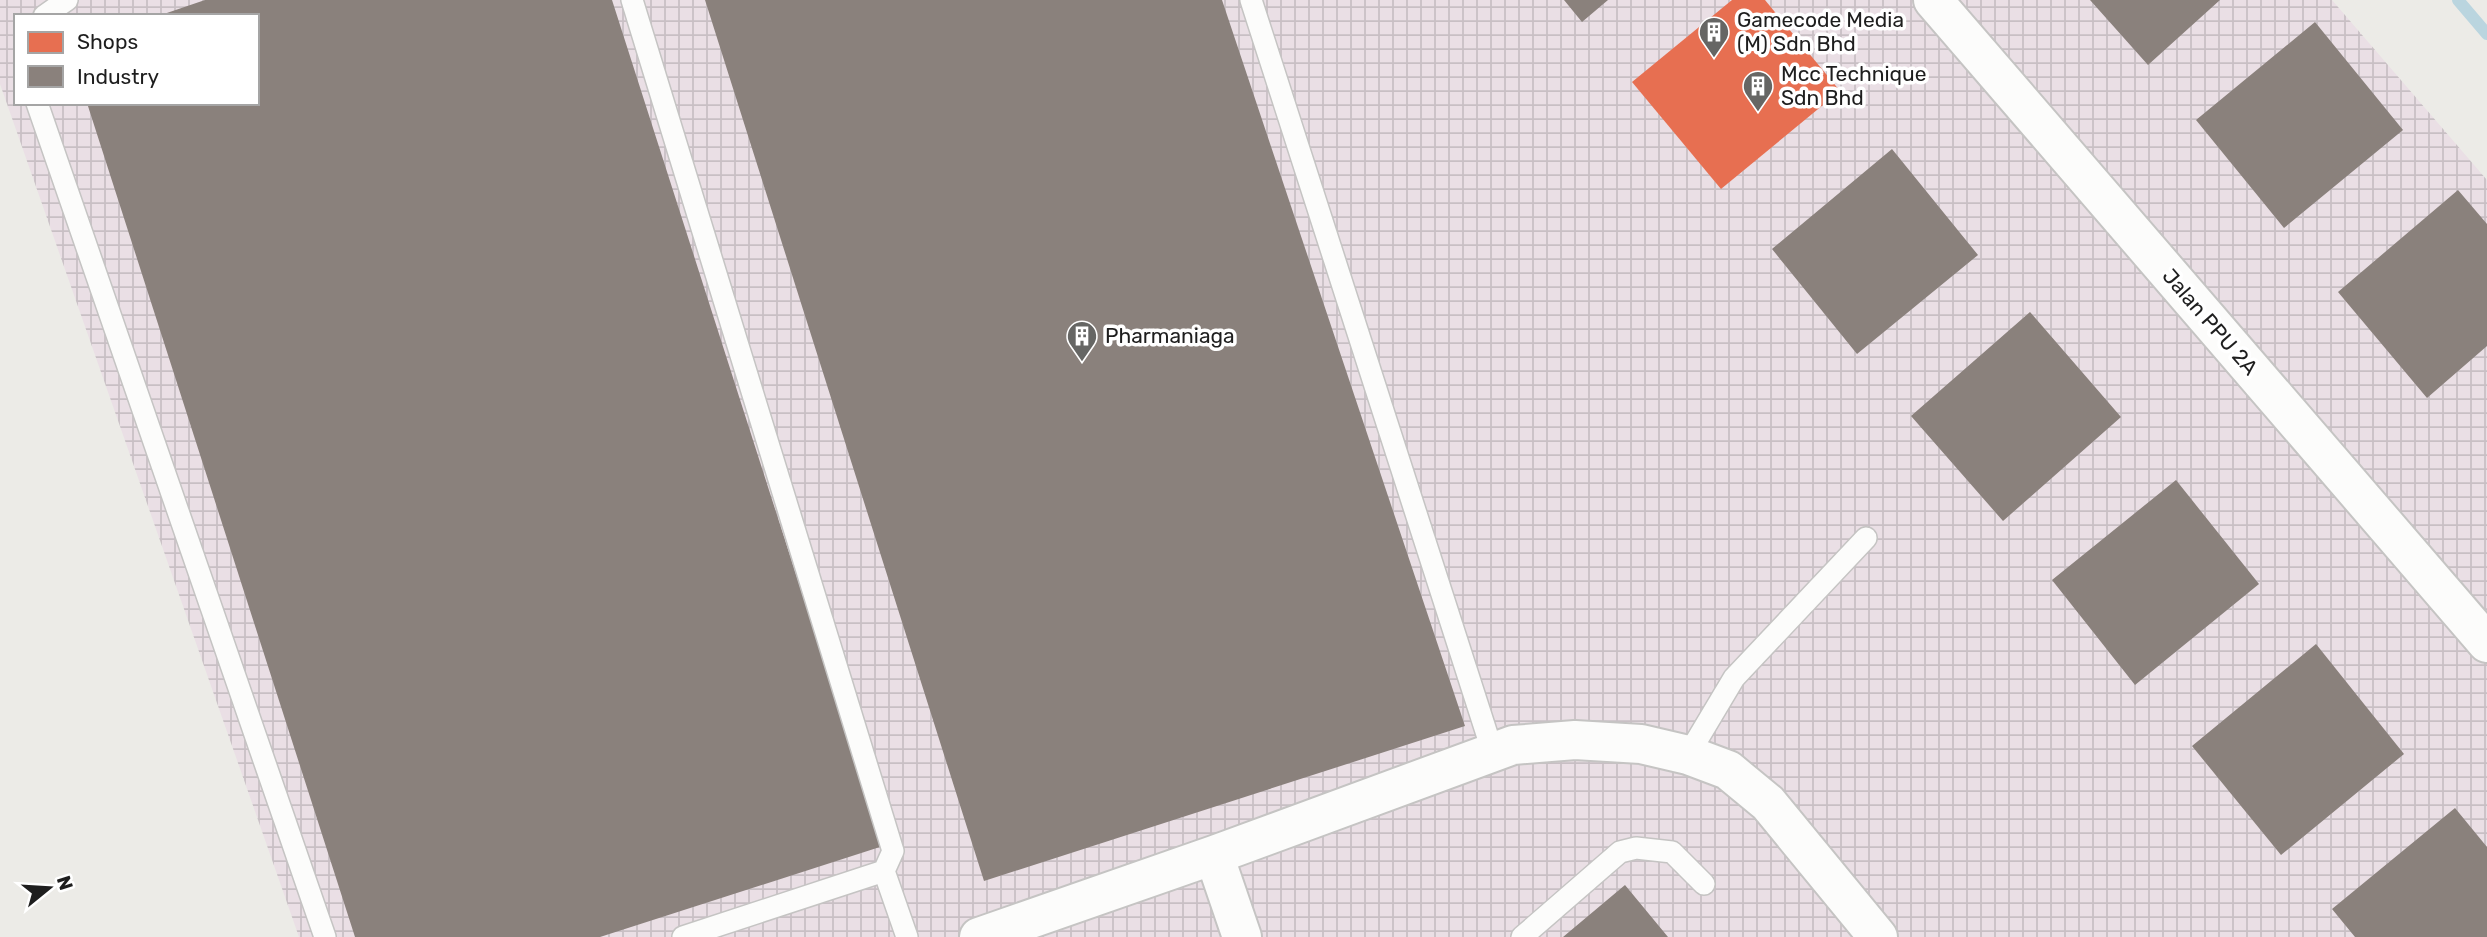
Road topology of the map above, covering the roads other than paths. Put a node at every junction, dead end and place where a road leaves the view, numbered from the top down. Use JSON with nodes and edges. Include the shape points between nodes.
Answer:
{"nodes":[{"id":1,"x":67,"y":0,"type":"edge"},
{"id":2,"x":632,"y":0,"type":"edge"},
{"id":3,"x":1251,"y":0,"type":"edge"},
{"id":4,"x":1933,"y":0,"type":"edge"},
{"id":5,"x":47,"y":14,"type":"edge"},
{"id":6,"x":38,"y":105,"type":"edge"},
{"id":7,"x":1866,"y":538,"type":"dead end"},
{"id":8,"x":2487,"y":643,"type":"edge"},
{"id":9,"x":1493,"y":752,"type":"junction"},
{"id":10,"x":1688,"y":755,"type":"junction"},
{"id":11,"x":1214,"y":855,"type":"junction"},
{"id":12,"x":884,"y":871,"type":"junction"},
{"id":13,"x":1704,"y":884,"type":"dead end"},
{"id":14,"x":326,"y":937,"type":"edge"},
{"id":15,"x":683,"y":937,"type":"edge"},
{"id":16,"x":907,"y":937,"type":"edge"},
{"id":17,"x":979,"y":937,"type":"edge"},
{"id":18,"x":1242,"y":937,"type":"edge"},
{"id":19,"x":1522,"y":937,"type":"edge"},
{"id":20,"x":1878,"y":937,"type":"edge"}],
"edges":[{"from":1,"to":5,"type":"lane"},
{"from":2,"to":12,"type":"lane","via":[[893,851]]},
{"from":3,"to":9,"type":"lane"},
{"from":4,"to":8,"type":"street","name":"Jalan PPU 2A"},
{"from":6,"to":14,"type":"lane"},
{"from":7,"to":10,"type":"lane","via":[[1734,678]]},
{"from":9,"to":10,"type":"street","via":[[1513,745],[1575,740],[1640,744]]},
{"from":9,"to":11,"type":"street"},
{"from":10,"to":20,"type":"street","via":[[1728,770],[1768,803]]},
{"from":11,"to":17,"type":"street"},
{"from":11,"to":18,"type":"street"},
{"from":12,"to":15,"type":"lane"},
{"from":12,"to":16,"type":"lane"},
{"from":13,"to":19,"type":"lane","via":[[1672,852],[1636,848],[1620,852]]}]}
